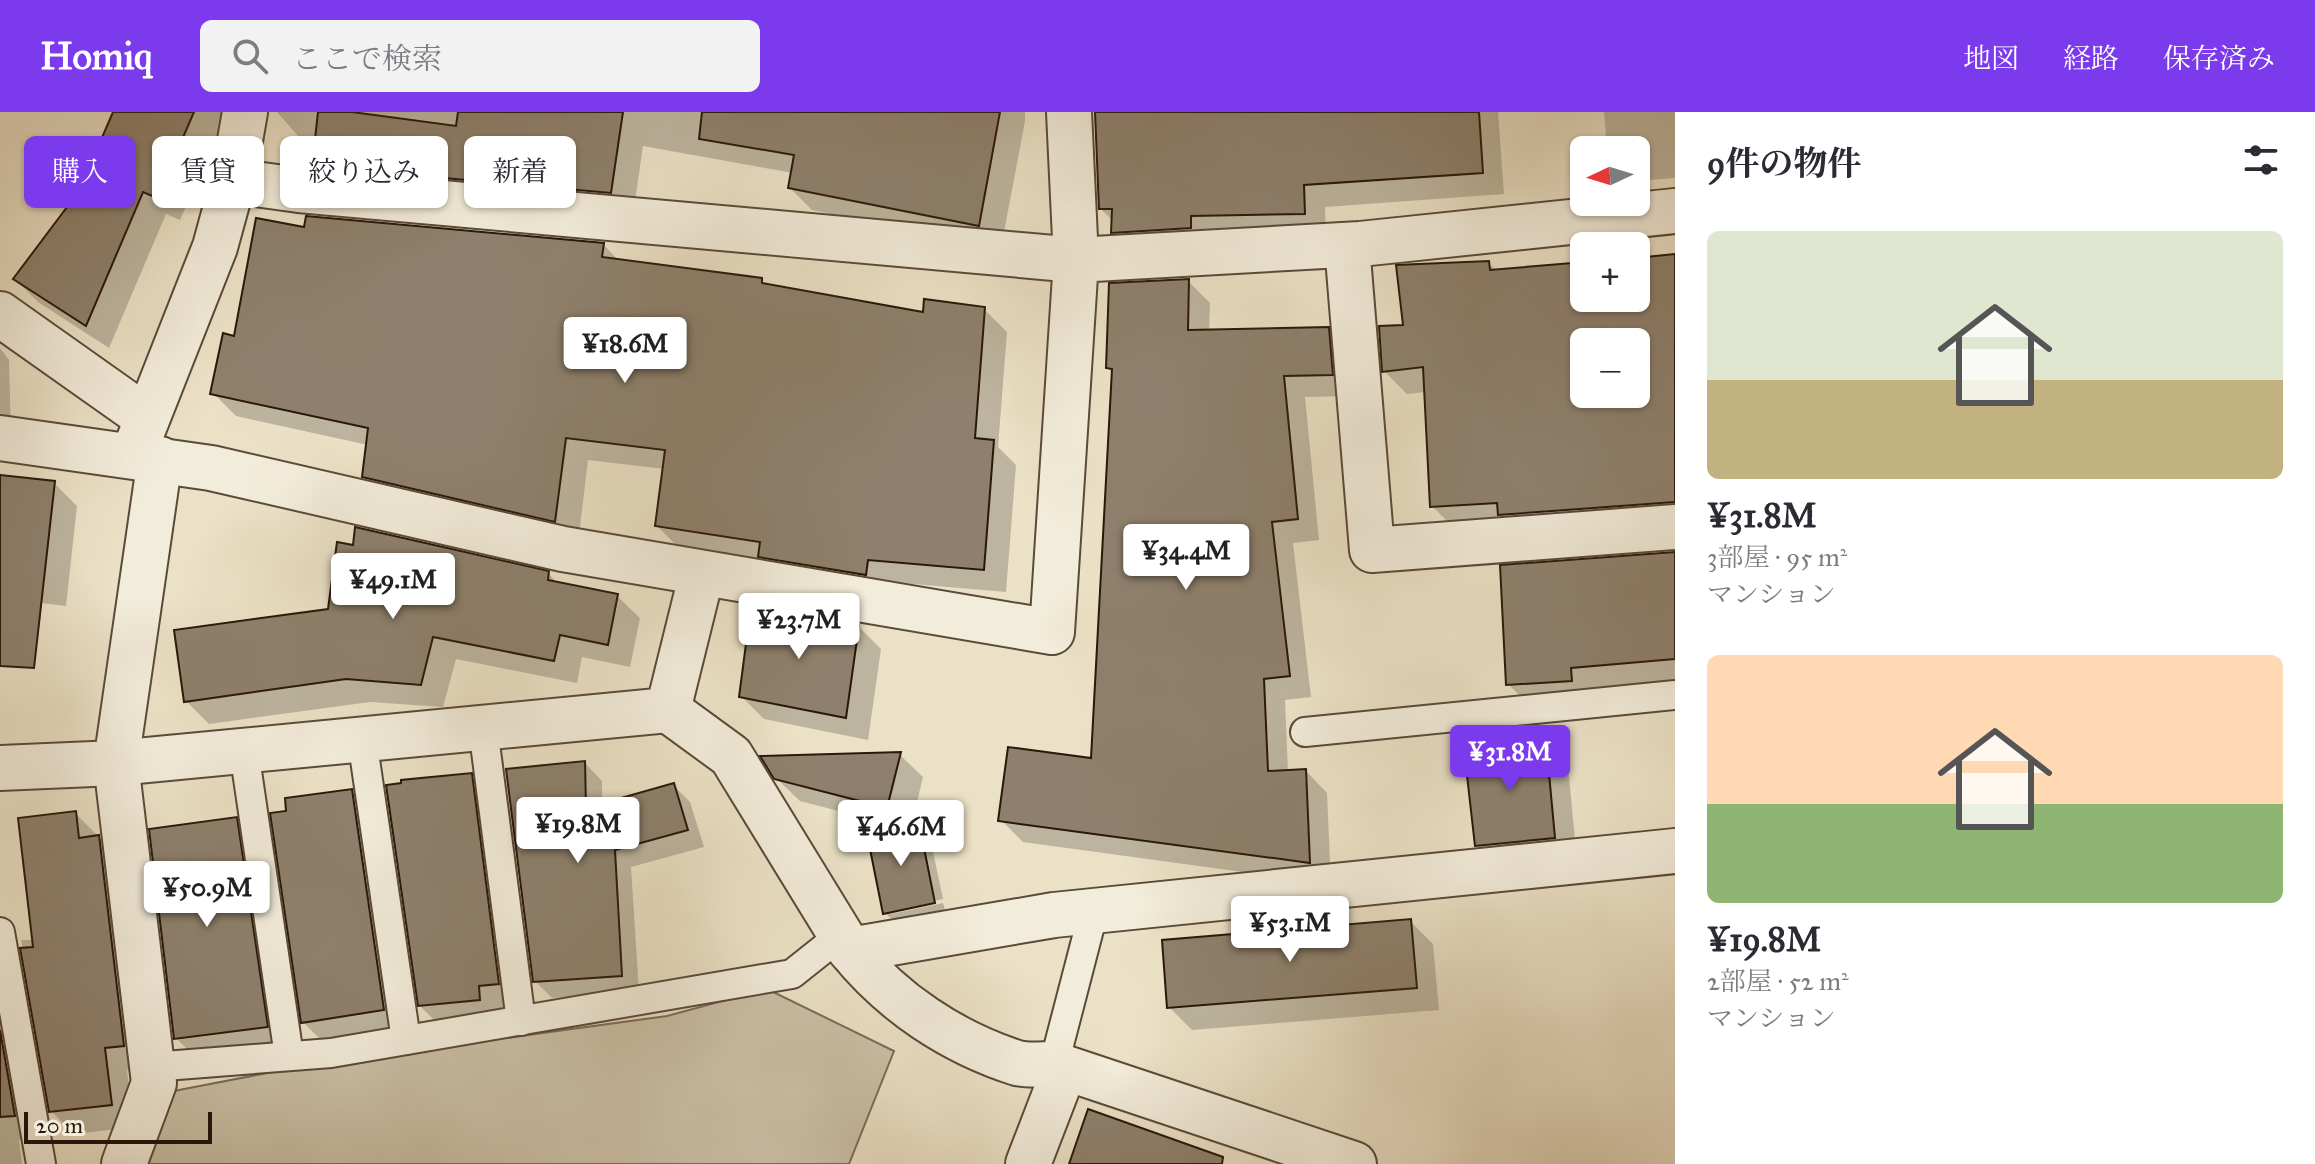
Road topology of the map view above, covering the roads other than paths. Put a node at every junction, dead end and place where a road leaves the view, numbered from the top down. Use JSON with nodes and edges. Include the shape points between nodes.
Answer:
{"nodes":[{"id":1,"x":245,"y":112,"type":"edge"},
{"id":2,"x":1069,"y":112,"type":"edge"},
{"id":3,"x":241,"y":136,"type":"edge"},
{"id":4,"x":264,"y":185,"type":"edge"},
{"id":5,"x":226,"y":208,"type":"edge"},
{"id":6,"x":1675,"y":211,"type":"edge"},
{"id":7,"x":1347,"y":245,"type":"junction"},
{"id":8,"x":1076,"y":260,"type":"junction"},
{"id":9,"x":0,"y":314,"type":"edge"},
{"id":10,"x":0,"y":438,"type":"edge"},
{"id":11,"x":147,"y":444,"type":"junction"},
{"id":12,"x":1675,"y":527,"type":"edge"},
{"id":13,"x":702,"y":573,"type":"junction"},
{"id":14,"x":1675,"y":695,"type":"edge"},
{"id":15,"x":668,"y":710,"type":"junction"},
{"id":16,"x":483,"y":728,"type":"junction"},
{"id":17,"x":1305,"y":732,"type":"dead end"},
{"id":18,"x":362,"y":739,"type":"junction"},
{"id":19,"x":244,"y":751,"type":"junction"},
{"id":20,"x":116,"y":763,"type":"junction"},
{"id":21,"x":0,"y":768,"type":"edge"},
{"id":22,"x":1675,"y":851,"type":"edge"},
{"id":23,"x":1094,"y":910,"type":"junction"},
{"id":24,"x":0,"y":932,"type":"edge"},
{"id":25,"x":846,"y":942,"type":"junction"},
{"id":26,"x":521,"y":1021,"type":"junction"},
{"id":27,"x":406,"y":1040,"type":"junction"},
{"id":28,"x":289,"y":1056,"type":"junction"},
{"id":29,"x":1060,"y":1066,"type":"junction"},
{"id":30,"x":152,"y":1067,"type":"junction"},
{"id":31,"x":41,"y":1164,"type":"edge"},
{"id":32,"x":124,"y":1164,"type":"edge"},
{"id":33,"x":1028,"y":1164,"type":"edge"},
{"id":34,"x":1354,"y":1164,"type":"edge"}],
"edges":[{"from":1,"to":3,"type":"street"},
{"from":2,"to":8,"type":"street"},
{"from":4,"to":8,"type":"street"},
{"from":5,"to":11,"type":"street"},
{"from":6,"to":7,"type":"street"},
{"from":7,"to":8,"type":"street"},
{"from":7,"to":12,"type":"street","via":[[1372,550]]},
{"from":8,"to":13,"type":"street","via":[[1052,632]]},
{"from":9,"to":11,"type":"street"},
{"from":10,"to":11,"type":"street"},
{"from":11,"to":13,"type":"street","via":[[563,549]]},
{"from":11,"to":20,"type":"street"},
{"from":13,"to":15,"type":"street"},
{"from":14,"to":17,"type":"lane"},
{"from":15,"to":16,"type":"street"},
{"from":15,"to":25,"type":"street","via":[[731,756]]},
{"from":16,"to":18,"type":"street"},
{"from":16,"to":26,"type":"lane"},
{"from":18,"to":19,"type":"street"},
{"from":18,"to":27,"type":"lane"},
{"from":19,"to":20,"type":"street"},
{"from":19,"to":28,"type":"lane"},
{"from":20,"to":21,"type":"street"},
{"from":20,"to":30,"type":"street"},
{"from":22,"to":23,"type":"street"},
{"from":23,"to":25,"type":"street"},
{"from":23,"to":29,"type":"lane"},
{"from":24,"to":31,"type":"lane"},
{"from":25,"to":26,"type":"lane","via":[[792,974]]},
{"from":25,"to":29,"type":"street","via":[[872,977],[921,1018],[1020,1064]]},
{"from":26,"to":27,"type":"lane"},
{"from":27,"to":28,"type":"lane"},
{"from":28,"to":30,"type":"lane"},
{"from":29,"to":33,"type":"street"},
{"from":29,"to":34,"type":"street"},
{"from":30,"to":32,"type":"street","via":[[154,1083]]}]}
